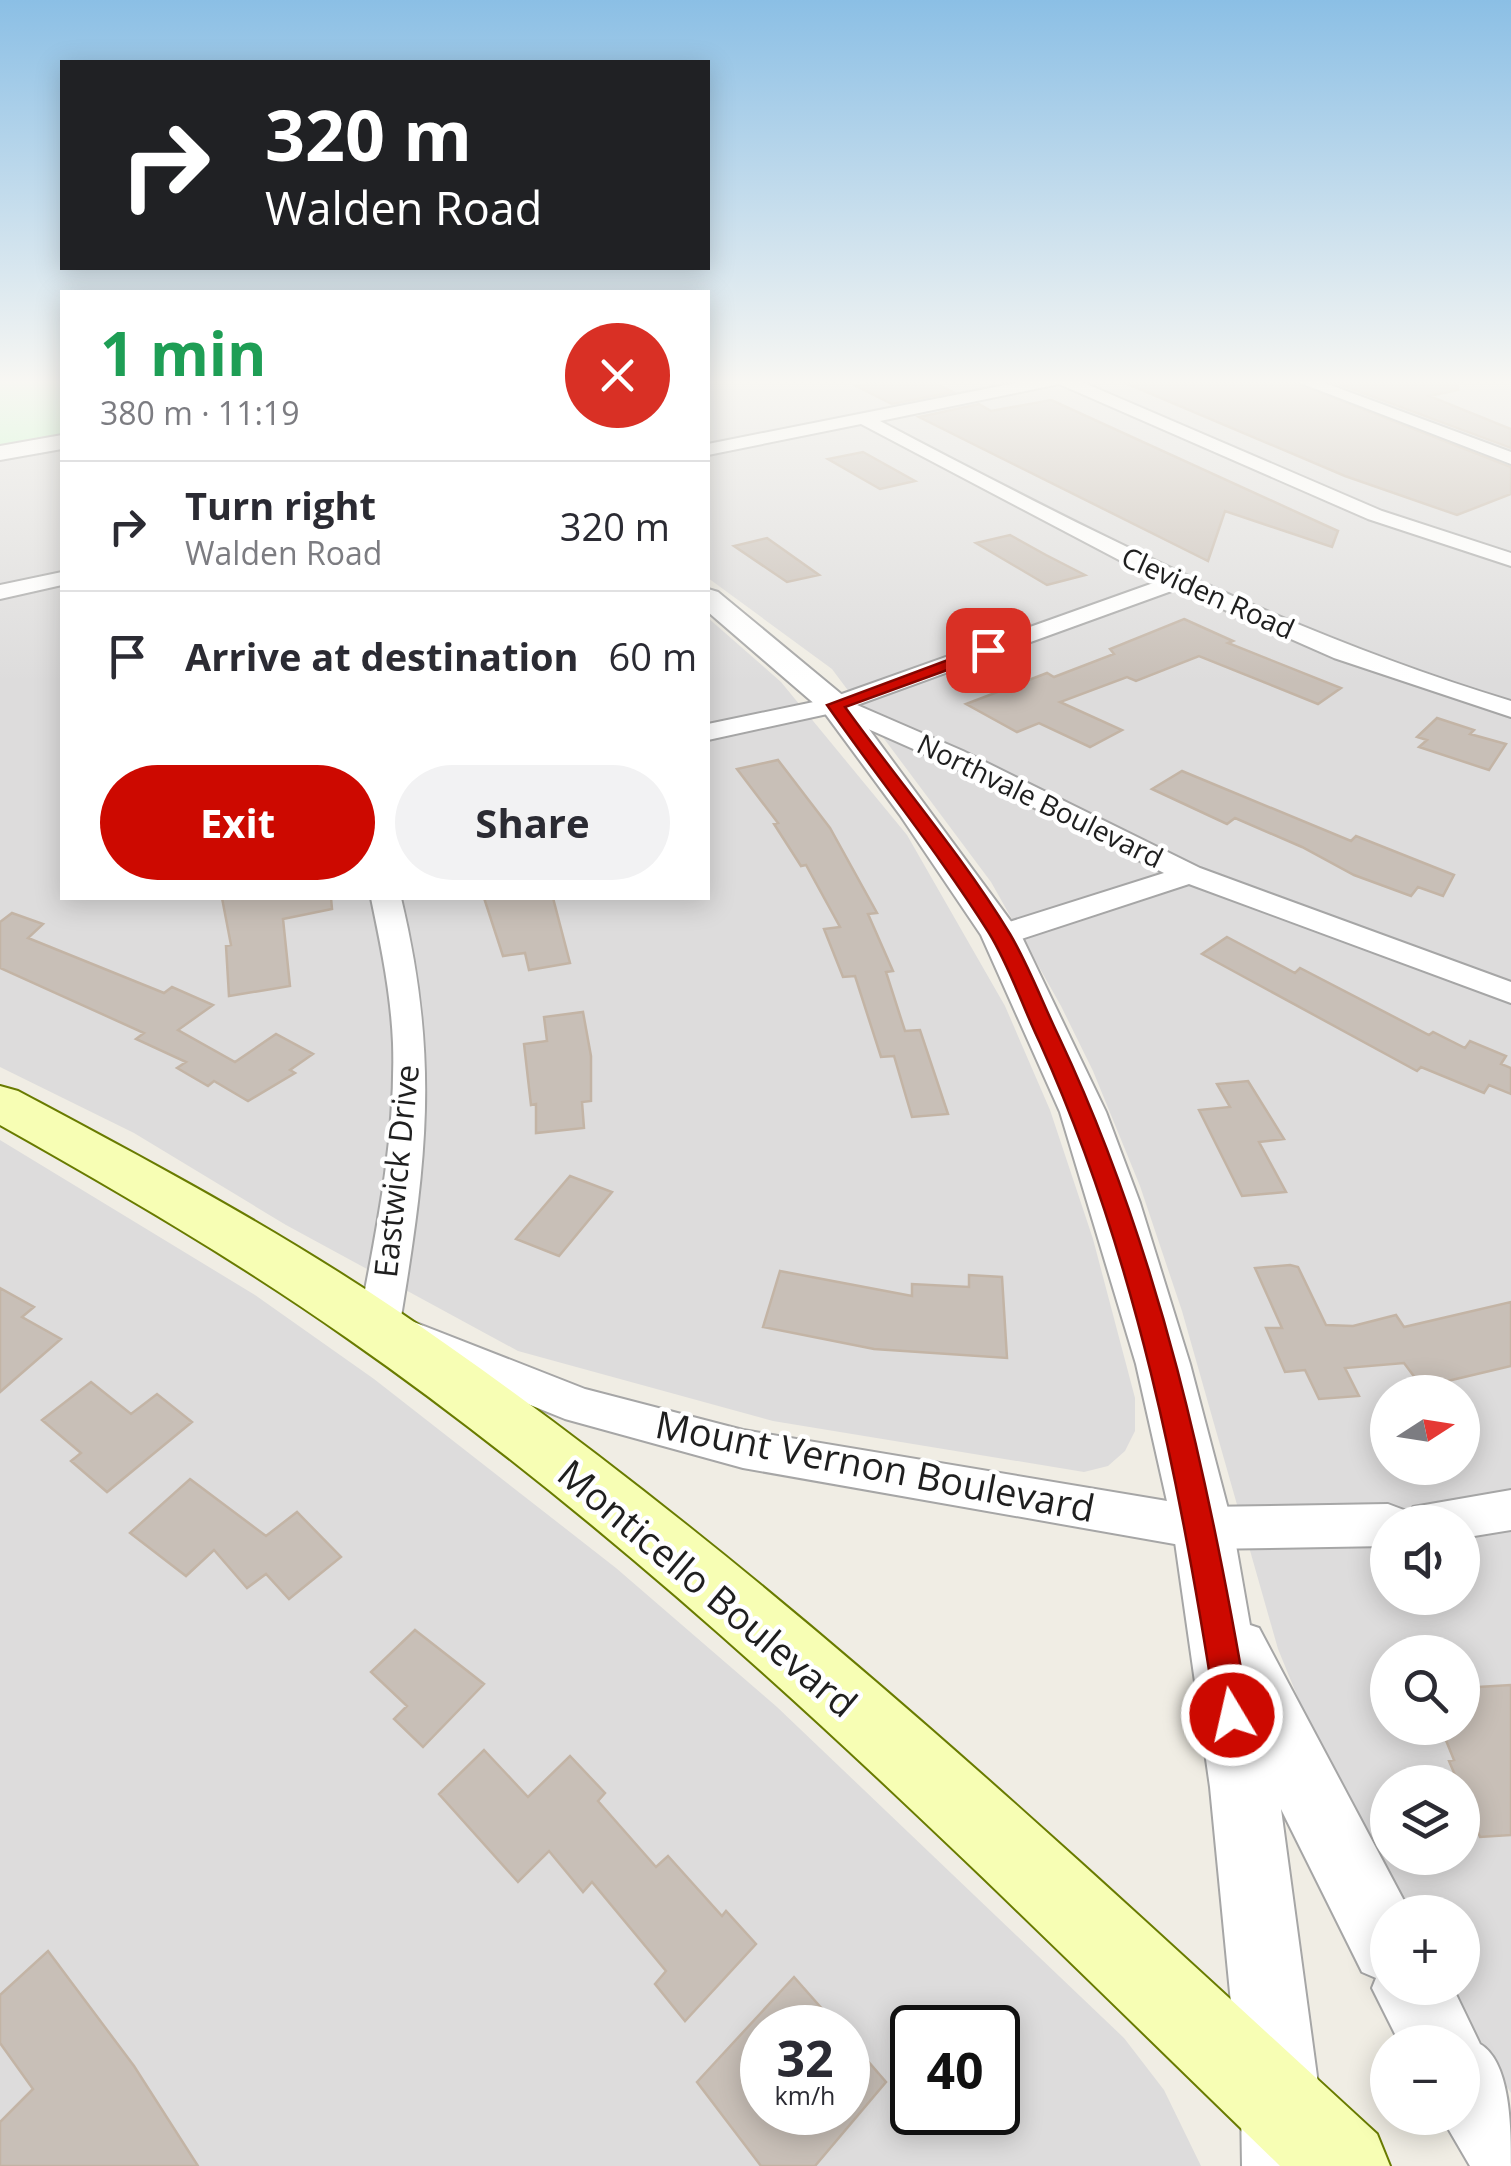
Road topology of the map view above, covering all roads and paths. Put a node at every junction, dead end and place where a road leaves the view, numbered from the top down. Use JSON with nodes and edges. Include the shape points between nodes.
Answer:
{"nodes":[{"id":1,"x":979,"y":480,"type":"edge"},
{"id":2,"x":1295,"y":480,"type":"edge"},
{"id":3,"x":1511,"y":560,"type":"edge"},
{"id":4,"x":60,"y":580,"type":"edge"},
{"id":5,"x":1174,"y":583,"type":"junction"},
{"id":6,"x":0,"y":592,"type":"edge"},
{"id":7,"x":710,"y":600,"type":"edge"},
{"id":8,"x":835,"y":705,"type":"junction"},
{"id":9,"x":1511,"y":709,"type":"edge"},
{"id":10,"x":710,"y":732,"type":"edge"},
{"id":11,"x":1190,"y":874,"type":"junction"},
{"id":12,"x":386,"y":900,"type":"edge"},
{"id":13,"x":1001,"y":936,"type":"junction"},
{"id":14,"x":1511,"y":993,"type":"edge"},
{"id":15,"x":0,"y":1104,"type":"edge"},
{"id":16,"x":379,"y":1326,"type":"junction"},
{"id":17,"x":1511,"y":1510,"type":"edge"},
{"id":18,"x":1480,"y":1515,"type":"edge"},
{"id":19,"x":1370,"y":1525,"type":"edge"},
{"id":20,"x":1203,"y":1528,"type":"junction"},
{"id":21,"x":1215,"y":1606,"type":"junction"},
{"id":22,"x":1370,"y":1911,"type":"edge"},
{"id":23,"x":1480,"y":2106,"type":"edge"},
{"id":24,"x":1282,"y":2136,"type":"edge"},
{"id":25,"x":1511,"y":2158,"type":"edge"},
{"id":26,"x":1345,"y":2166,"type":"edge"}],
"edges":[{"from":1,"to":5,"type":"street","name":"Cleviden Road"},
{"from":2,"to":3,"type":"street"},
{"from":4,"to":6,"type":"street"},
{"from":5,"to":8,"type":"street"},
{"from":5,"to":9,"type":"street","name":"Cleviden Road","via":[[1354,658]]},
{"from":7,"to":8,"type":"street"},
{"from":8,"to":10,"type":"street"},
{"from":8,"to":11,"type":"street","name":"Northvale Boulevard"},
{"from":8,"to":13,"type":"street"},
{"from":11,"to":13,"type":"street","name":"Northvale Boulevard"},
{"from":11,"to":14,"type":"street","name":"Northvale Boulevard"},
{"from":12,"to":16,"type":"street","name":"Eastwick Drive","via":[[410,1043],[410,1118]]},
{"from":13,"to":20,"type":"street","via":[[1076,1095],[1115,1203]]},
{"from":15,"to":16,"type":"main road","name":"Monticello Boulevard"},
{"from":16,"to":20,"type":"street","name":"Mount Vernon Boulevard","via":[[580,1406],[744,1449]]},
{"from":16,"to":24,"type":"main road","name":"Monticello Boulevard","via":[[663,1547],[930,1779]]},
{"from":17,"to":18,"type":"street"},
{"from":19,"to":20,"type":"street","name":"Mount Vernon Boulevard"},
{"from":20,"to":21,"type":"street"},
{"from":21,"to":22,"type":"street"},
{"from":21,"to":24,"type":"street","via":[[1244,1788]]},
{"from":23,"to":25,"type":"street"},
{"from":24,"to":26,"type":"main road","name":"Monticello Boulevard"}]}
